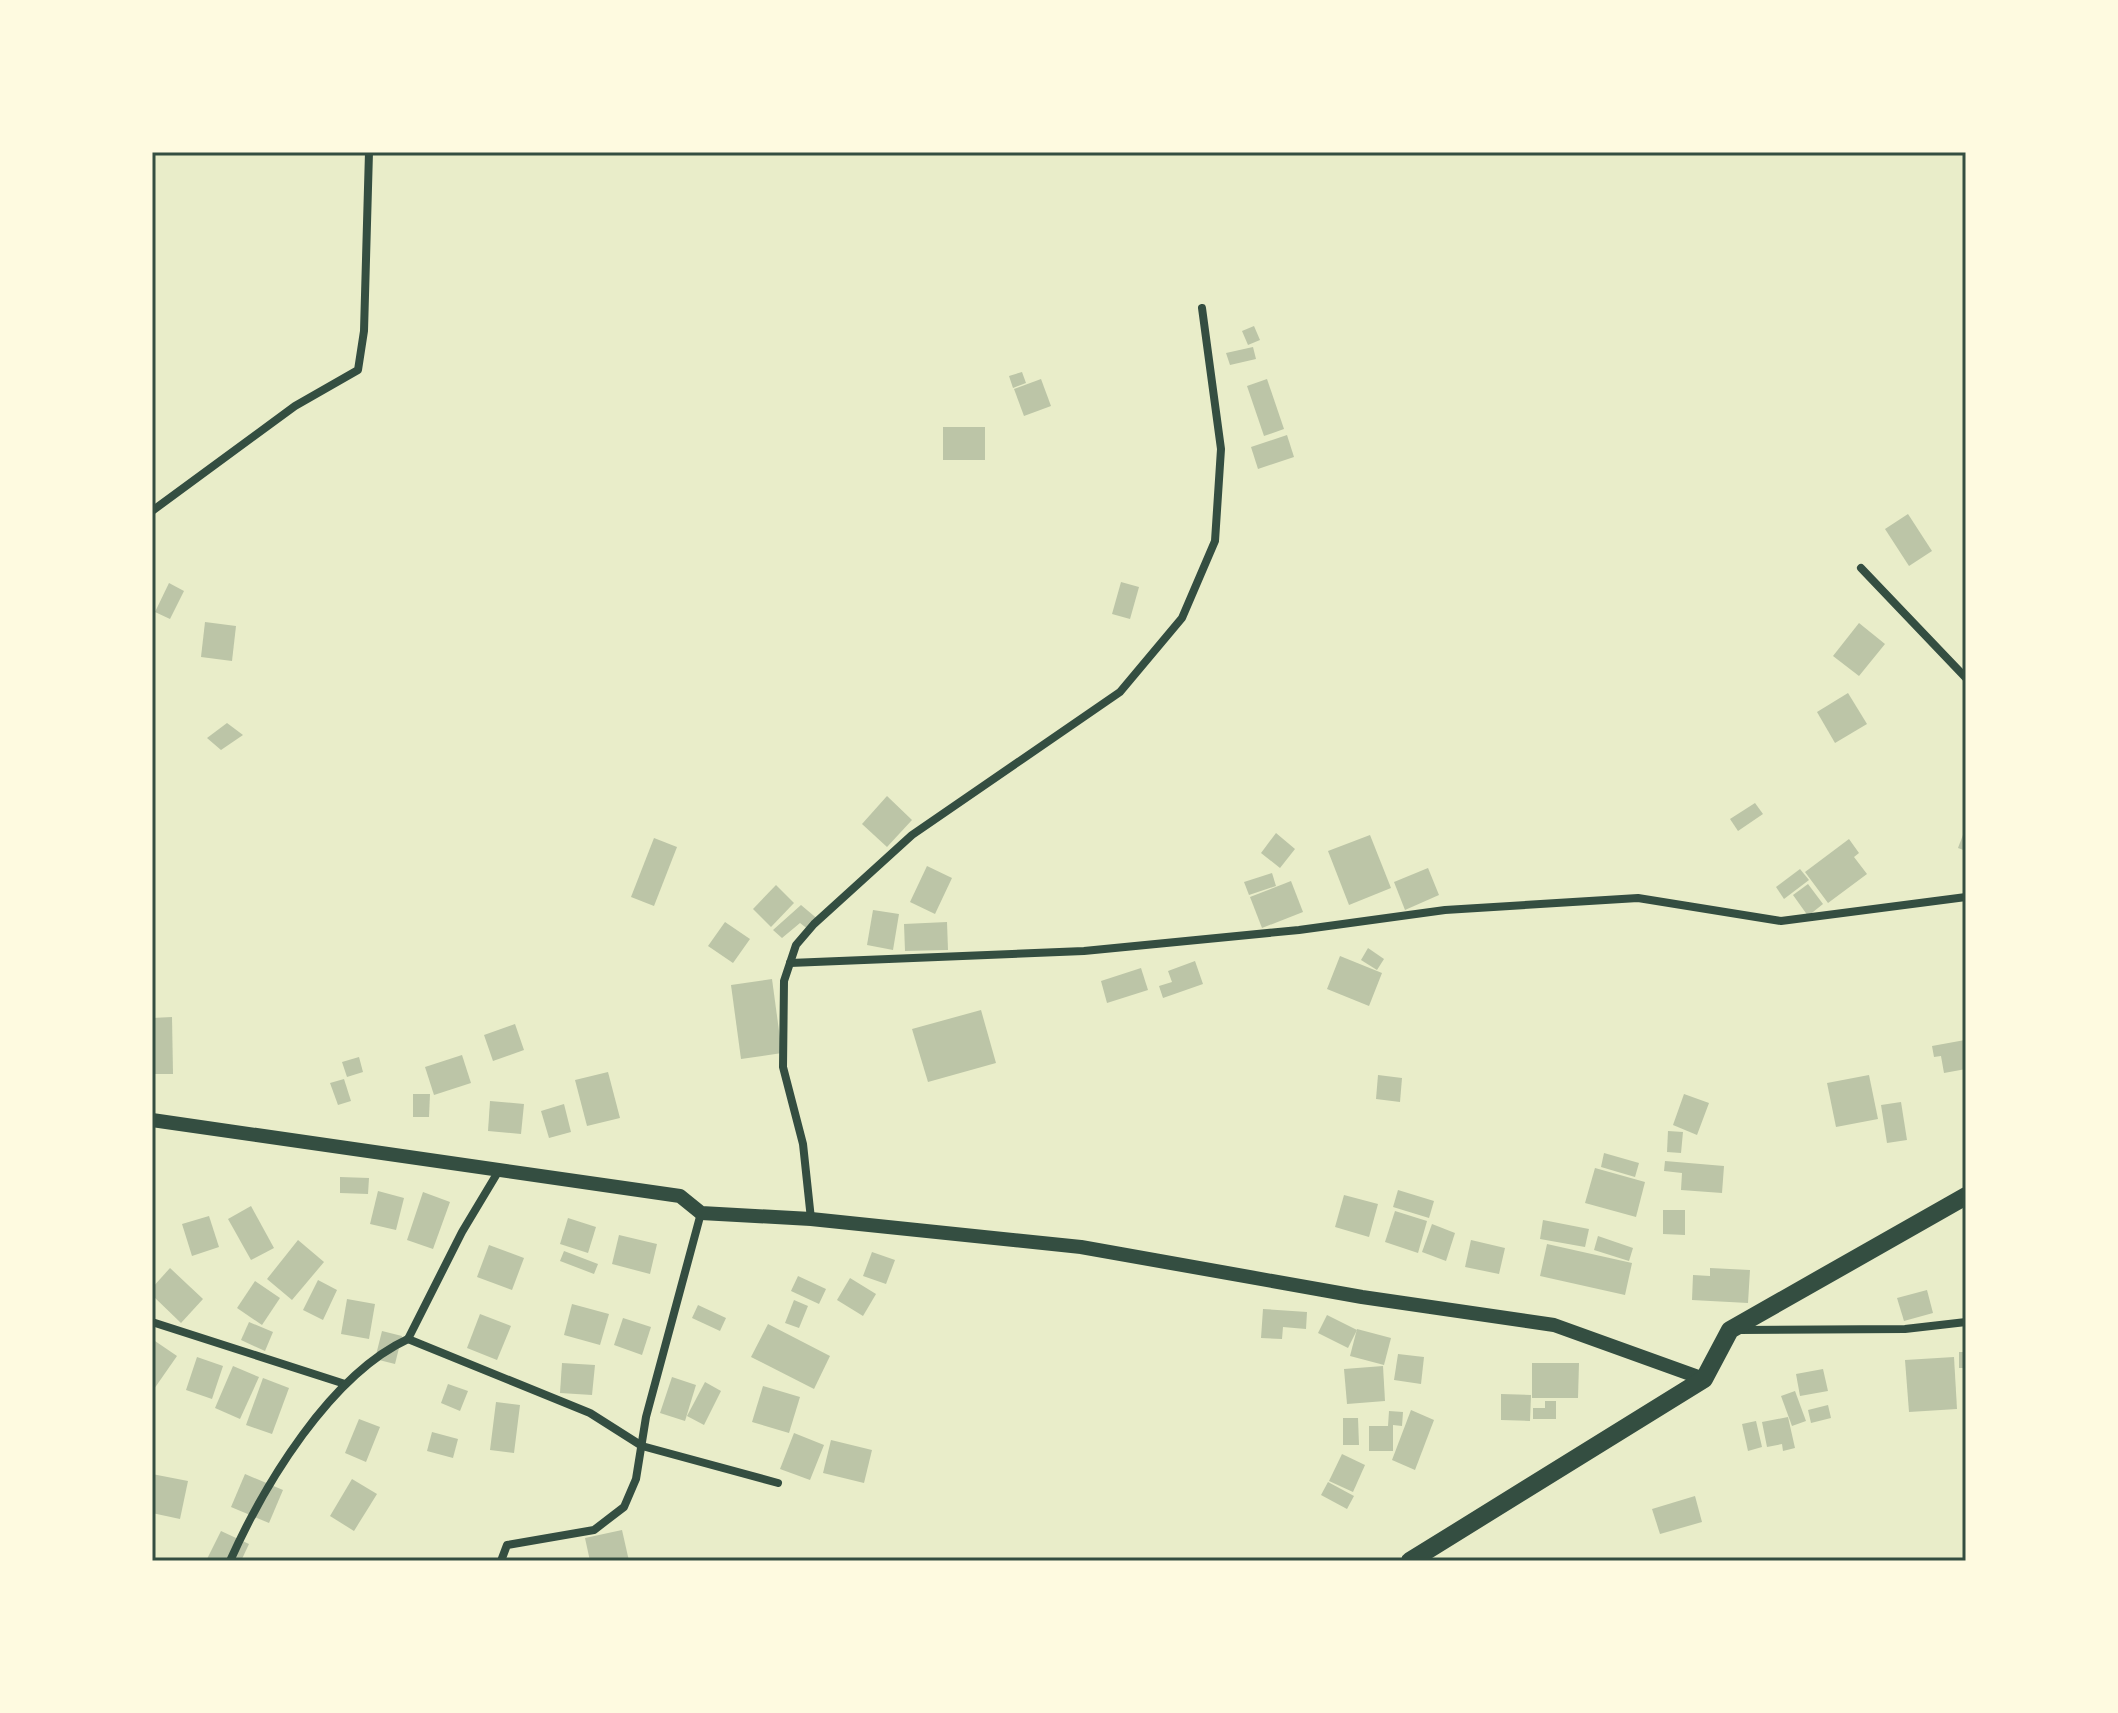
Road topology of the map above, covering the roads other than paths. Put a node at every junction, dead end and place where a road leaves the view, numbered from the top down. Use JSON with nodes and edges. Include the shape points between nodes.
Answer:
{"nodes":[{"id":1,"x":369,"y":152,"type":"edge"},
{"id":2,"x":1202,"y":308,"type":"dead end"},
{"id":3,"x":152,"y":511,"type":"edge"},
{"id":4,"x":1861,"y":568,"type":"dead end"},
{"id":5,"x":1966,"y":678,"type":"edge"},
{"id":6,"x":1966,"y":897,"type":"edge"},
{"id":7,"x":790,"y":963,"type":"junction"},
{"id":8,"x":152,"y":1120,"type":"edge"},
{"id":9,"x":498,"y":1172,"type":"junction"},
{"id":10,"x":1966,"y":1196,"type":"edge"},
{"id":11,"x":701,"y":1213,"type":"junction"},
{"id":12,"x":811,"y":1219,"type":"junction"},
{"id":13,"x":152,"y":1322,"type":"edge"},
{"id":14,"x":1966,"y":1322,"type":"edge"},
{"id":15,"x":1730,"y":1330,"type":"junction"},
{"id":16,"x":408,"y":1339,"type":"junction"},
{"id":17,"x":1704,"y":1379,"type":"junction"},
{"id":18,"x":345,"y":1384,"type":"junction"},
{"id":19,"x":642,"y":1446,"type":"junction"},
{"id":20,"x":778,"y":1483,"type":"dead end"},
{"id":21,"x":230,"y":1561,"type":"edge"},
{"id":22,"x":501,"y":1561,"type":"edge"},
{"id":23,"x":1410,"y":1561,"type":"edge"}],
"edges":[{"from":1,"to":3,"type":"street","via":[[364,331],[358,370],[295,406]]},
{"from":2,"to":7,"type":"street","via":[[1221,449],[1215,541],[1182,618],[1120,692],[912,835],[814,924],[796,945]]},
{"from":4,"to":5,"type":"street"},
{"from":6,"to":7,"type":"street","via":[[1781,921],[1638,898],[1445,910],[1084,951]]},
{"from":7,"to":12,"type":"street","via":[[784,981],[783,1067],[803,1144]]},
{"from":8,"to":9,"type":"street"},
{"from":9,"to":11,"type":"street","via":[[680,1196]]},
{"from":9,"to":16,"type":"street"},
{"from":10,"to":15,"type":"highway"},
{"from":11,"to":12,"type":"street"},
{"from":11,"to":19,"type":"street"},
{"from":12,"to":17,"type":"street","via":[[1081,1247],[1554,1325]]},
{"from":13,"to":18,"type":"street"},
{"from":14,"to":15,"type":"street","via":[[1905,1329]]},
{"from":15,"to":17,"type":"highway"},
{"from":16,"to":18,"type":"street"},
{"from":16,"to":19,"type":"street","via":[[590,1413]]},
{"from":17,"to":23,"type":"highway"},
{"from":18,"to":21,"type":"street","via":[[320,1410],[275,1478]]},
{"from":19,"to":20,"type":"street"},
{"from":19,"to":22,"type":"street","via":[[624,1507],[594,1530],[507,1545]]}]}
